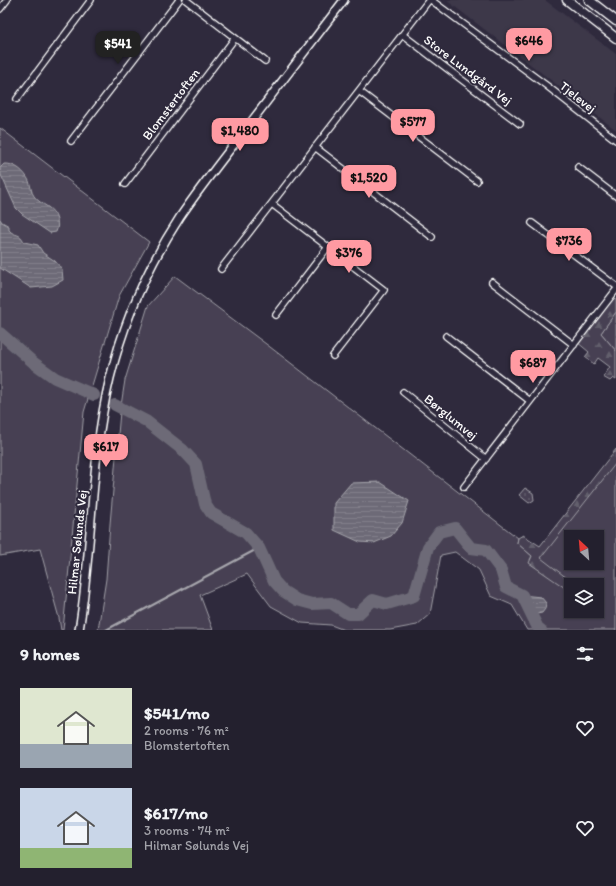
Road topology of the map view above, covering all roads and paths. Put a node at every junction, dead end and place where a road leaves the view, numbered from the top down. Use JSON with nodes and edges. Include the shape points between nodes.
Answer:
{"nodes":[{"id":1,"x":7,"y":0,"type":"edge"},
{"id":2,"x":91,"y":0,"type":"edge"},
{"id":3,"x":179,"y":0,"type":"edge"},
{"id":4,"x":186,"y":0,"type":"edge"},
{"id":5,"x":344,"y":0,"type":"edge"},
{"id":6,"x":430,"y":0,"type":"edge"},
{"id":7,"x":567,"y":0,"type":"edge"},
{"id":8,"x":589,"y":0,"type":"edge"},
{"id":9,"x":0,"y":9,"type":"edge"},
{"id":10,"x":616,"y":21,"type":"edge"},
{"id":11,"x":403,"y":35,"type":"junction"},
{"id":12,"x":235,"y":38,"type":"junction"},
{"id":13,"x":616,"y":38,"type":"edge"},
{"id":14,"x":265,"y":61,"type":"dead end"},
{"id":15,"x":359,"y":91,"type":"junction"},
{"id":16,"x":17,"y":99,"type":"dead end"},
{"id":17,"x":520,"y":124,"type":"dead end"},
{"id":18,"x":616,"y":140,"type":"edge"},
{"id":19,"x":71,"y":141,"type":"dead end"},
{"id":20,"x":315,"y":147,"type":"junction"},
{"id":21,"x":578,"y":167,"type":"dead end"},
{"id":22,"x":477,"y":181,"type":"dead end"},
{"id":23,"x":125,"y":184,"type":"dead end"},
{"id":24,"x":616,"y":196,"type":"edge"},
{"id":25,"x":272,"y":204,"type":"junction"},
{"id":26,"x":532,"y":223,"type":"dead end"},
{"id":27,"x":432,"y":238,"type":"dead end"},
{"id":28,"x":328,"y":247,"type":"junction"},
{"id":29,"x":221,"y":269,"type":"dead end"},
{"id":30,"x":492,"y":282,"type":"dead end"},
{"id":31,"x":616,"y":286,"type":"edge"},
{"id":32,"x":616,"y":290,"type":"edge"},
{"id":33,"x":276,"y":315,"type":"dead end"},
{"id":34,"x":446,"y":336,"type":"dead end"},
{"id":35,"x":574,"y":345,"type":"junction"},
{"id":36,"x":333,"y":356,"type":"dead end"},
{"id":37,"x":403,"y":392,"type":"dead end"},
{"id":38,"x":530,"y":402,"type":"junction"},
{"id":39,"x":486,"y":458,"type":"junction"},
{"id":40,"x":464,"y":487,"type":"dead end"},
{"id":41,"x":79,"y":630,"type":"edge"}],
"edges":[{"from":1,"to":9,"type":"street"},
{"from":2,"to":16,"type":"street"},
{"from":3,"to":19,"type":"street"},
{"from":4,"to":12,"type":"street"},
{"from":5,"to":41,"type":"street","name":"Hilmar Sølunds Vej","via":[[188,206],[158,255],[134,305],[110,379],[103,416]]},
{"from":6,"to":11,"type":"street"},
{"from":6,"to":18,"type":"street","name":"Tjelevej"},
{"from":7,"to":13,"type":"main road"},
{"from":8,"to":10,"type":"main road"},
{"from":11,"to":15,"type":"street"},
{"from":11,"to":17,"type":"street","name":"Store Lundgård Vej"},
{"from":12,"to":14,"type":"street"},
{"from":12,"to":23,"type":"street","name":"Blomstertoften"},
{"from":15,"to":20,"type":"street"},
{"from":15,"to":22,"type":"street"},
{"from":20,"to":25,"type":"street"},
{"from":20,"to":27,"type":"street"},
{"from":21,"to":24,"type":"street"},
{"from":25,"to":28,"type":"street"},
{"from":25,"to":29,"type":"street"},
{"from":26,"to":31,"type":"street"},
{"from":28,"to":33,"type":"street"},
{"from":28,"to":36,"type":"street","via":[[384,290]]},
{"from":30,"to":35,"type":"street"},
{"from":32,"to":35,"type":"street"},
{"from":34,"to":38,"type":"street"},
{"from":35,"to":38,"type":"street"},
{"from":37,"to":39,"type":"street","name":"Børglumvej"},
{"from":38,"to":39,"type":"street"},
{"from":39,"to":40,"type":"street"}]}
